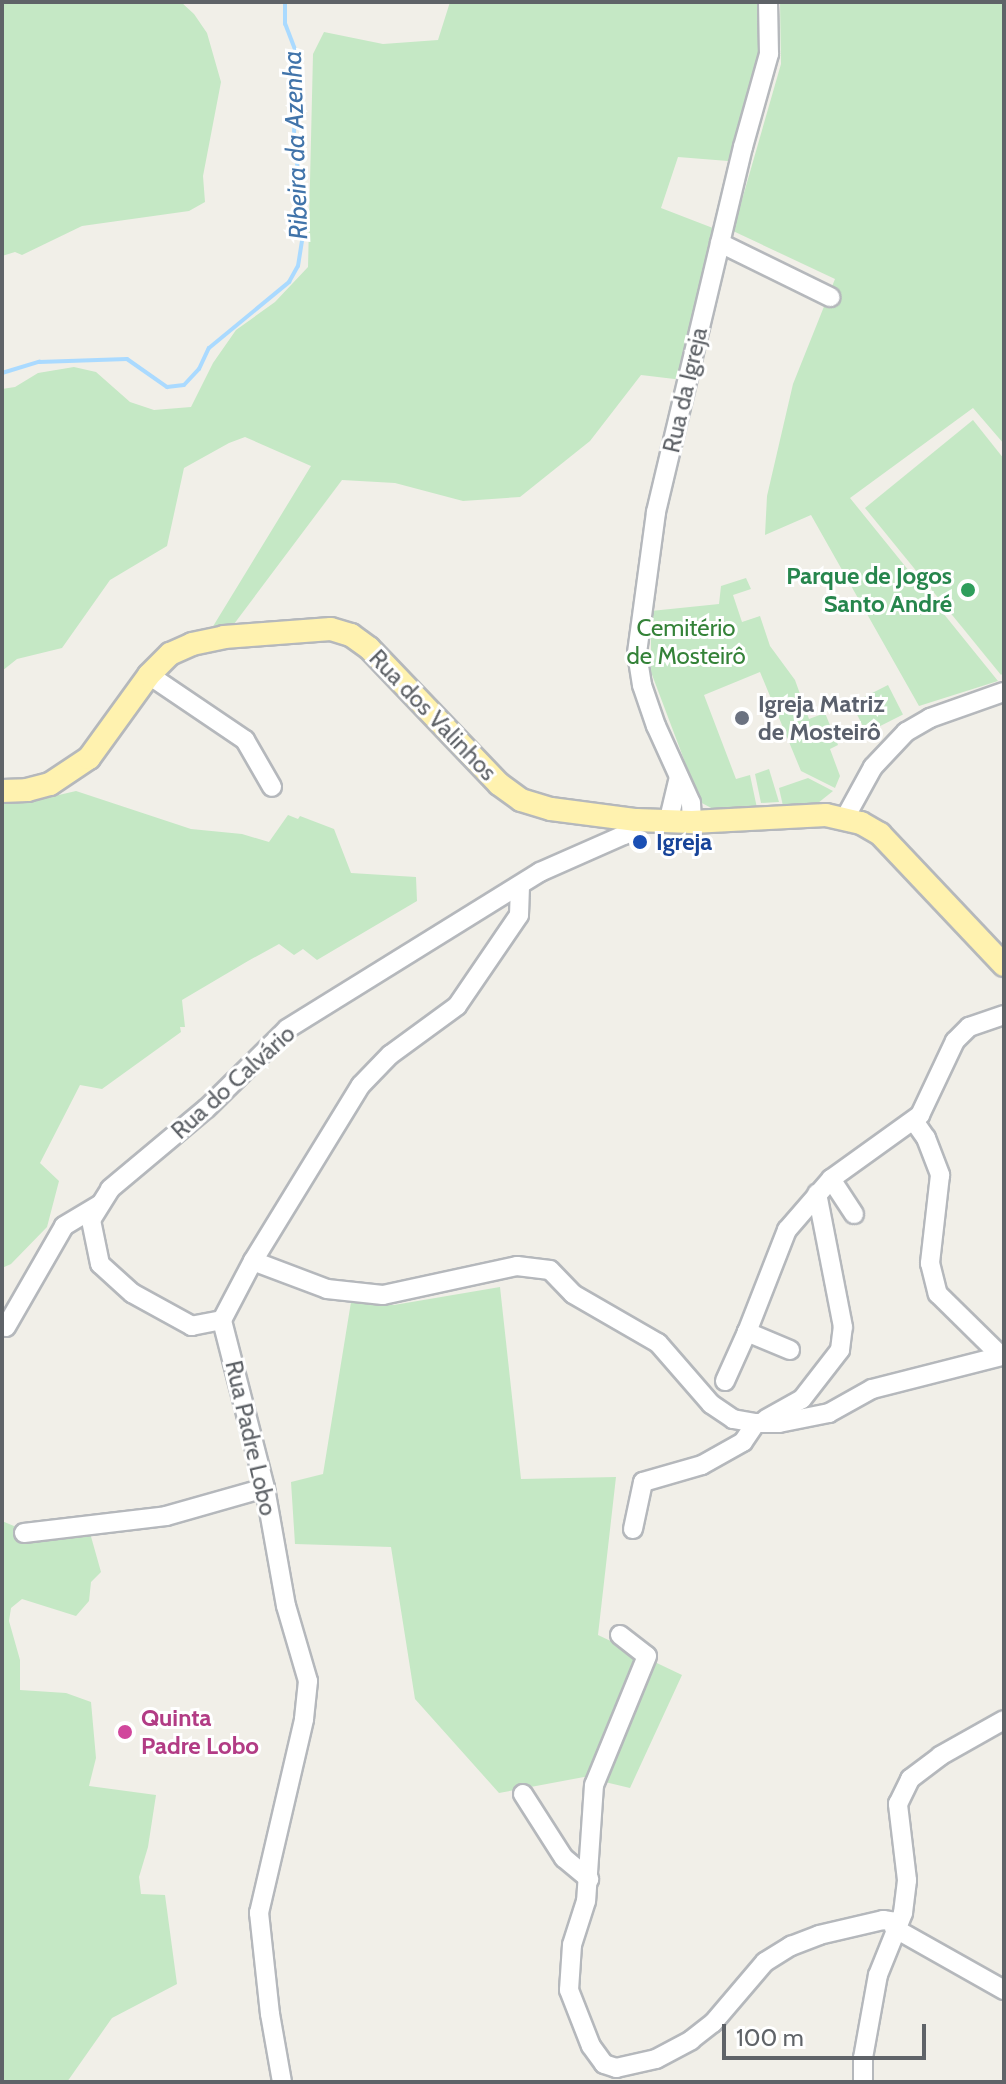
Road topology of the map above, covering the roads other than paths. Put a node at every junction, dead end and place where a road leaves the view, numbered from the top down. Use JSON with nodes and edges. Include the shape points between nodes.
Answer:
{"nodes":[{"id":1,"x":768,"y":2,"type":"edge"},
{"id":2,"x":720,"y":243,"type":"junction"},
{"id":3,"x":830,"y":297,"type":"dead end"},
{"id":4,"x":149,"y":675,"type":"junction"},
{"id":5,"x":1004,"y":692,"type":"edge"},
{"id":6,"x":679,"y":777,"type":"junction"},
{"id":7,"x":272,"y":787,"type":"dead end"},
{"id":8,"x":2,"y":791,"type":"edge"},
{"id":9,"x":845,"y":818,"type":"junction"},
{"id":10,"x":636,"y":820,"type":"junction"},
{"id":11,"x":692,"y":822,"type":"junction"},
{"id":12,"x":668,"y":823,"type":"junction"},
{"id":13,"x":520,"y":886,"type":"junction"},
{"id":14,"x":1004,"y":965,"type":"edge"},
{"id":15,"x":1004,"y":1015,"type":"edge"},
{"id":16,"x":914,"y":1121,"type":"junction"},
{"id":17,"x":831,"y":1179,"type":"junction"},
{"id":18,"x":817,"y":1193,"type":"junction"},
{"id":19,"x":101,"y":1204,"type":"junction"},
{"id":20,"x":854,"y":1214,"type":"dead end"},
{"id":21,"x":253,"y":1261,"type":"junction"},
{"id":22,"x":222,"y":1320,"type":"junction"},
{"id":23,"x":6,"y":1327,"type":"dead end"},
{"id":24,"x":747,"y":1332,"type":"junction"},
{"id":25,"x":790,"y":1350,"type":"dead end"},
{"id":26,"x":1002,"y":1353,"type":"edge"},
{"id":27,"x":725,"y":1381,"type":"dead end"},
{"id":28,"x":756,"y":1423,"type":"junction"},
{"id":29,"x":265,"y":1488,"type":"junction"},
{"id":30,"x":633,"y":1529,"type":"dead end"},
{"id":31,"x":24,"y":1533,"type":"dead end"},
{"id":32,"x":620,"y":1635,"type":"dead end"},
{"id":33,"x":1004,"y":1720,"type":"edge"},
{"id":34,"x":523,"y":1794,"type":"dead end"},
{"id":35,"x":589,"y":1879,"type":"junction"},
{"id":36,"x":896,"y":1925,"type":"junction"},
{"id":37,"x":1004,"y":1990,"type":"edge"},
{"id":38,"x":611,"y":2075,"type":"edge"},
{"id":39,"x":282,"y":2082,"type":"edge"},
{"id":40,"x":863,"y":2082,"type":"edge"}],
"edges":[{"from":1,"to":2,"type":"street","name":"Rua da Igreja","via":[[769,54]]},
{"from":2,"to":3,"type":"street"},
{"from":2,"to":6,"type":"street","name":"Rua da Igreja","via":[[656,512],[637,653],[646,698]]},
{"from":4,"to":7,"type":"street","via":[[245,740]]},
{"from":4,"to":8,"type":"main road","name":"Rua dos Valinhos","via":[[104,742],[73,771],[50,784]]},
{"from":4,"to":10,"type":"main road","name":"Rua dos Valinhos","via":[[170,654],[192,644],[279,631],[339,631],[369,648],[517,797],[551,809]]},
{"from":5,"to":9,"type":"street","via":[[906,732],[873,767]]},
{"from":6,"to":11,"type":"street","name":"Rua da Igreja","via":[[691,803]]},
{"from":6,"to":12,"type":"street"},
{"from":9,"to":11,"type":"main road","name":"Rua dos Valinhos"},
{"from":9,"to":14,"type":"main road","via":[[880,834]]},
{"from":10,"to":12,"type":"main road","name":"Rua dos Valinhos"},
{"from":10,"to":13,"type":"street","name":"Rua do Calvário","via":[[624,835]]},
{"from":11,"to":12,"type":"main road","name":"Rua dos Valinhos"},
{"from":13,"to":19,"type":"street","name":"Rua do Calvário","via":[[287,1029],[207,1108],[110,1189]]},
{"from":13,"to":21,"type":"street","via":[[519,915],[457,1006],[390,1055],[361,1085]]},
{"from":15,"to":16,"type":"street","via":[[969,1027],[955,1041]]},
{"from":16,"to":17,"type":"street"},
{"from":16,"to":26,"type":"street","via":[[940,1175],[930,1263],[938,1294]]},
{"from":17,"to":18,"type":"street"},
{"from":17,"to":20,"type":"street"},
{"from":18,"to":24,"type":"street","via":[[787,1230]]},
{"from":18,"to":28,"type":"street","via":[[843,1327],[840,1350],[802,1399]]},
{"from":19,"to":22,"type":"street","via":[[91,1220],[100,1264],[132,1293],[192,1326]]},
{"from":19,"to":23,"type":"street","name":"Rua do Calvário","via":[[64,1226]]},
{"from":21,"to":22,"type":"street"},
{"from":21,"to":28,"type":"street","via":[[327,1289],[383,1295],[517,1266],[550,1270],[573,1294],[658,1343],[711,1404],[733,1419]]},
{"from":22,"to":29,"type":"street","name":"Rua Padre Lobo"},
{"from":24,"to":25,"type":"street"},
{"from":24,"to":27,"type":"street"},
{"from":26,"to":28,"type":"street","via":[[872,1389],[829,1413]]},
{"from":28,"to":30,"type":"street","via":[[743,1442],[702,1465],[643,1482]]},
{"from":29,"to":31,"type":"street","via":[[166,1516]]},
{"from":29,"to":39,"type":"street","name":"Rua Padre Lobo","via":[[286,1606],[308,1681],[259,1913]]},
{"from":32,"to":35,"type":"street","via":[[647,1656],[594,1785]]},
{"from":33,"to":36,"type":"street","via":[[910,1779],[898,1804],[907,1880]]},
{"from":34,"to":35,"type":"street","via":[[564,1858]]},
{"from":35,"to":38,"type":"street","via":[[572,1945],[569,1990],[591,2046]]},
{"from":36,"to":37,"type":"street"},
{"from":36,"to":38,"type":"street","via":[[883,1920],[791,1946],[765,1962],[713,2023],[691,2040]]},
{"from":36,"to":40,"type":"street","via":[[878,1975]]}]}
